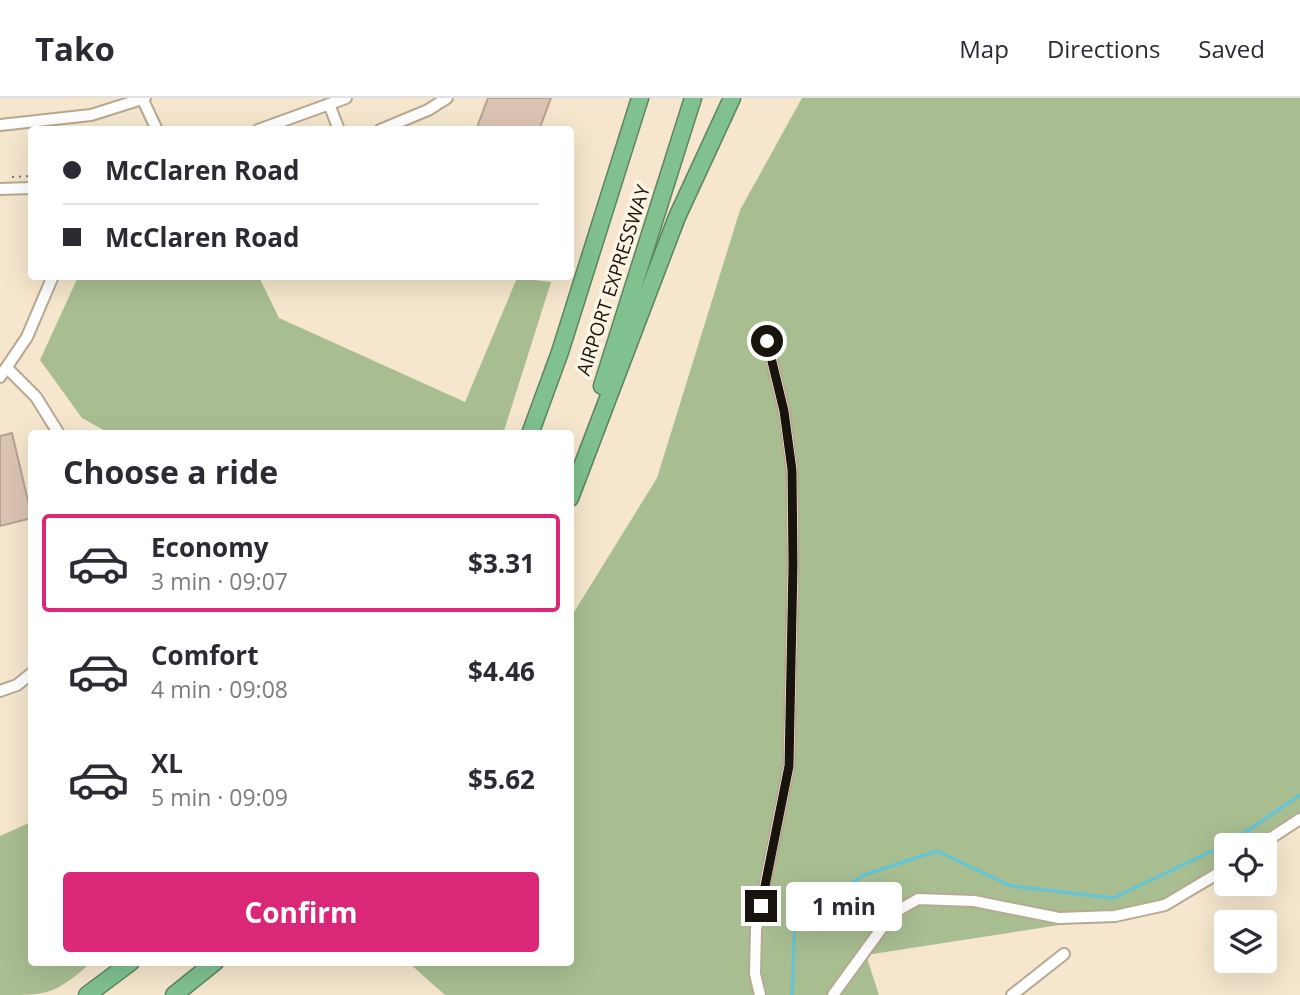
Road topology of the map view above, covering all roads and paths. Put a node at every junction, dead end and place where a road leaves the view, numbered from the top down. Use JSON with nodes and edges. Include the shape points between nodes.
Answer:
{"nodes":[{"id":1,"x":143,"y":98,"type":"edge"},
{"id":2,"x":346,"y":98,"type":"edge"},
{"id":3,"x":447,"y":98,"type":"edge"},
{"id":4,"x":634,"y":98,"type":"edge"},
{"id":5,"x":640,"y":98,"type":"edge"},
{"id":6,"x":693,"y":98,"type":"edge"},
{"id":7,"x":732,"y":98,"type":"edge"},
{"id":8,"x":329,"y":104,"type":"junction"},
{"id":9,"x":0,"y":124,"type":"edge"},
{"id":10,"x":155,"y":126,"type":"edge"},
{"id":11,"x":269,"y":126,"type":"edge"},
{"id":12,"x":337,"y":126,"type":"edge"},
{"id":13,"x":390,"y":126,"type":"edge"},
{"id":14,"x":28,"y":176,"type":"edge"},
{"id":15,"x":9,"y":177,"type":"dead end"},
{"id":16,"x":28,"y":188,"type":"edge"},
{"id":17,"x":0,"y":189,"type":"edge"},
{"id":18,"x":51,"y":280,"type":"edge"},
{"id":19,"x":767,"y":341,"type":"dead end"},
{"id":20,"x":560,"y":352,"type":"junction"},
{"id":21,"x":4,"y":373,"type":"edge"},
{"id":22,"x":57,"y":430,"type":"edge"},
{"id":23,"x":531,"y":430,"type":"edge"},
{"id":24,"x":574,"y":463,"type":"edge"},
{"id":25,"x":574,"y":487,"type":"edge"},
{"id":26,"x":28,"y":676,"type":"edge"},
{"id":27,"x":0,"y":691,"type":"edge"},
{"id":28,"x":1300,"y":818,"type":"edge"},
{"id":29,"x":1277,"y":834,"type":"edge"},
{"id":30,"x":1214,"y":875,"type":"edge"},
{"id":31,"x":1064,"y":954,"type":"dead end"},
{"id":32,"x":126,"y":966,"type":"edge"},
{"id":33,"x":210,"y":966,"type":"edge"},
{"id":34,"x":86,"y":995,"type":"edge"},
{"id":35,"x":174,"y":995,"type":"edge"},
{"id":36,"x":760,"y":995,"type":"edge"},
{"id":37,"x":833,"y":995,"type":"edge"},
{"id":38,"x":1012,"y":995,"type":"edge"}],
"edges":[{"from":1,"to":9,"type":"street","via":[[72,118]]},
{"from":1,"to":10,"type":"street"},
{"from":2,"to":8,"type":"street"},
{"from":3,"to":13,"type":"street"},
{"from":4,"to":20,"type":"highway"},
{"from":5,"to":20,"type":"highway","name":"AIRPORT EXPRESSWAY"},
{"from":6,"to":24,"type":"highway","name":"AIRPORT EXPRESSWAY"},
{"from":7,"to":25,"type":"highway","via":[[677,217]]},
{"from":8,"to":11,"type":"street"},
{"from":8,"to":12,"type":"street"},
{"from":14,"to":15,"type":"path"},
{"from":16,"to":17,"type":"street"},
{"from":18,"to":21,"type":"street","via":[[27,337]]},
{"from":19,"to":36,"type":"street","via":[[792,470],[793,565],[789,766],[756,929],[755,974]]},
{"from":20,"to":23,"type":"highway","name":"AIRPORT EXPRESSWAY"},
{"from":21,"to":22,"type":"street","via":[[36,397]]},
{"from":26,"to":27,"type":"street"},
{"from":28,"to":29,"type":"street"},
{"from":30,"to":37,"type":"street","via":[[1165,905],[1115,916],[1059,918],[974,901],[918,899],[892,914]]},
{"from":31,"to":38,"type":"street"},
{"from":32,"to":34,"type":"highway"},
{"from":33,"to":35,"type":"highway"}]}
